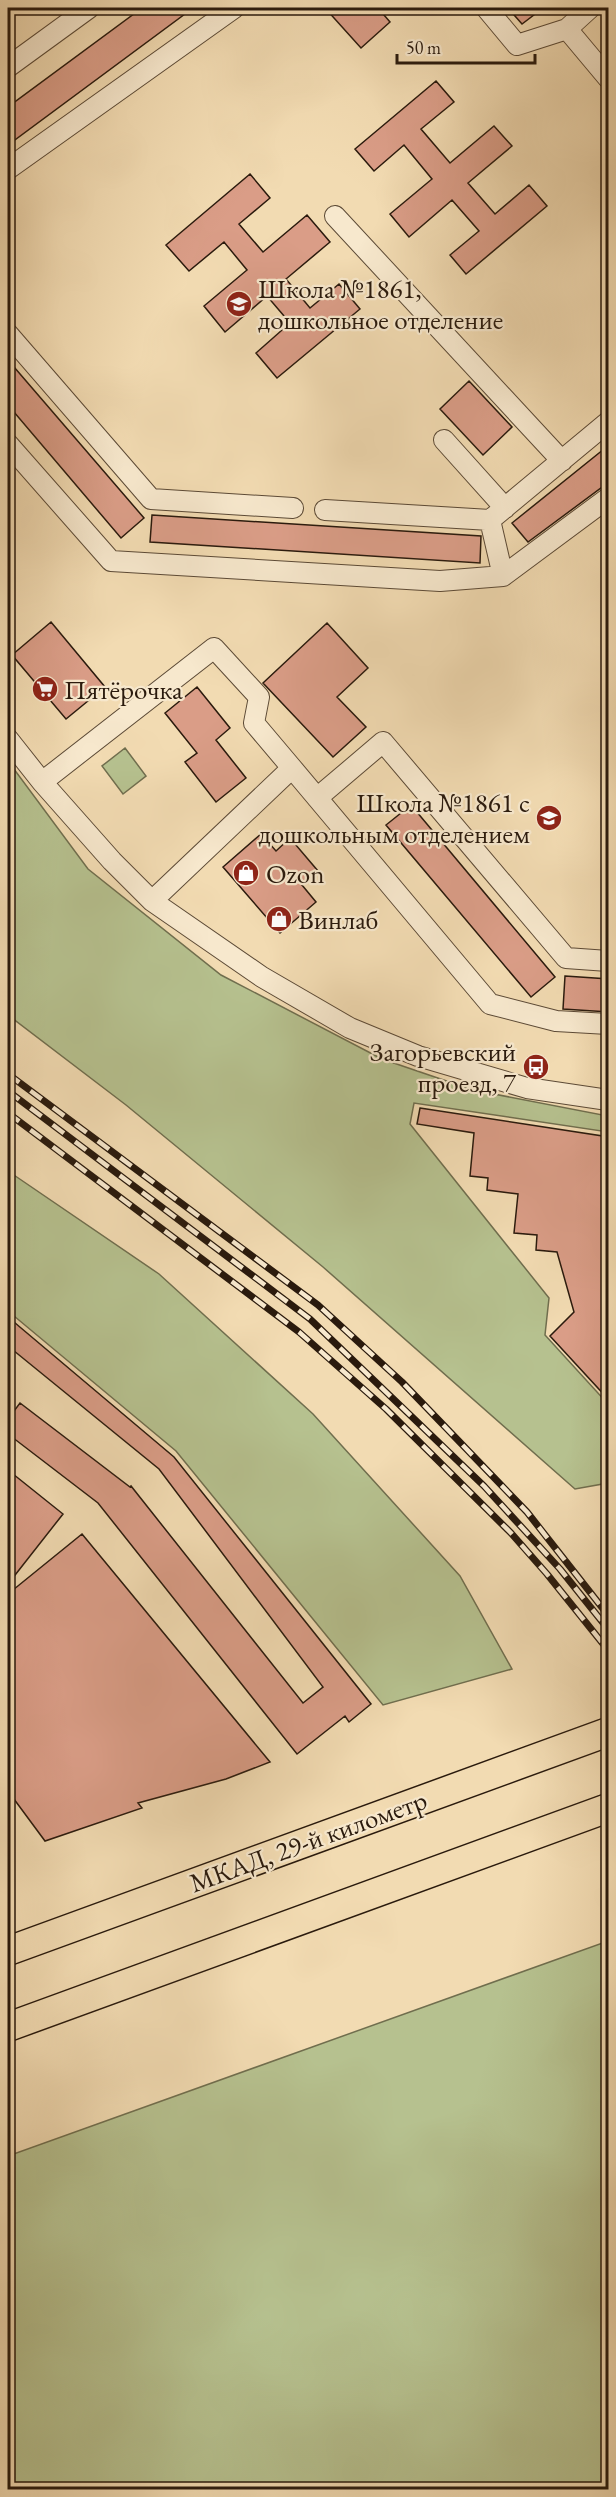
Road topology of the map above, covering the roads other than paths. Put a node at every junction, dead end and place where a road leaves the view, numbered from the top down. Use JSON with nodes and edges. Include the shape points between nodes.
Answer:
{"nodes":[{"id":1,"x":89,"y":8,"type":"edge"},
{"id":2,"x":234,"y":8,"type":"edge"},
{"id":3,"x":590,"y":8,"type":"edge"},
{"id":4,"x":487,"y":9,"type":"edge"},
{"id":5,"x":567,"y":29,"type":"junction"},
{"id":6,"x":8,"y":67,"type":"edge"},
{"id":7,"x":609,"y":78,"type":"edge"},
{"id":8,"x":8,"y":169,"type":"edge"},
{"id":9,"x":335,"y":216,"type":"dead end"},
{"id":10,"x":8,"y":334,"type":"edge"},
{"id":11,"x":609,"y":422,"type":"edge"},
{"id":12,"x":444,"y":440,"type":"dead end"},
{"id":13,"x":8,"y":444,"type":"edge"},
{"id":14,"x":562,"y":461,"type":"junction"},
{"id":15,"x":609,"y":498,"type":"edge"},
{"id":16,"x":293,"y":508,"type":"dead end"},
{"id":17,"x":505,"y":508,"type":"junction"},
{"id":18,"x":326,"y":510,"type":"dead end"},
{"id":19,"x":490,"y":520,"type":"junction"},
{"id":20,"x":502,"y":576,"type":"junction"},
{"id":21,"x":8,"y":739,"type":"edge"},
{"id":22,"x":292,"y":768,"type":"junction"},
{"id":23,"x":42,"y":782,"type":"junction"},
{"id":24,"x":317,"y":798,"type":"junction"},
{"id":25,"x":152,"y":901,"type":"junction"},
{"id":26,"x":609,"y":961,"type":"edge"},
{"id":27,"x":609,"y":1024,"type":"edge"},
{"id":28,"x":609,"y":1100,"type":"edge"},
{"id":29,"x":609,"y":1732,"type":"edge"},
{"id":30,"x":609,"y":1808,"type":"edge"},
{"id":31,"x":8,"y":1951,"type":"edge"},
{"id":32,"x":8,"y":2026,"type":"edge"}],
"edges":[{"from":1,"to":6,"type":"street"},
{"from":2,"to":8,"type":"street"},
{"from":3,"to":5,"type":"street"},
{"from":4,"to":5,"type":"street","via":[[517,45]]},
{"from":5,"to":7,"type":"street"},
{"from":9,"to":14,"type":"street"},
{"from":10,"to":16,"type":"street","via":[[151,499]]},
{"from":11,"to":14,"type":"street"},
{"from":12,"to":17,"type":"street"},
{"from":13,"to":20,"type":"street","via":[[111,561],[440,581]]},
{"from":14,"to":17,"type":"street"},
{"from":15,"to":20,"type":"street"},
{"from":17,"to":19,"type":"street"},
{"from":18,"to":19,"type":"street"},
{"from":19,"to":20,"type":"street"},
{"from":21,"to":23,"type":"street"},
{"from":22,"to":23,"type":"street","via":[[254,723],[259,697],[214,648]]},
{"from":22,"to":24,"type":"street"},
{"from":22,"to":25,"type":"street"},
{"from":23,"to":25,"type":"street"},
{"from":24,"to":26,"type":"street","via":[[383,742],[566,958]]},
{"from":24,"to":27,"type":"street","via":[[490,1004],[556,1021]]},
{"from":25,"to":28,"type":"street","via":[[262,977],[351,1028],[418,1056],[527,1088]]},
{"from":29,"to":31,"type":"highway","name":"МКАД, 29-й километр"},
{"from":30,"to":32,"type":"highway"}]}
